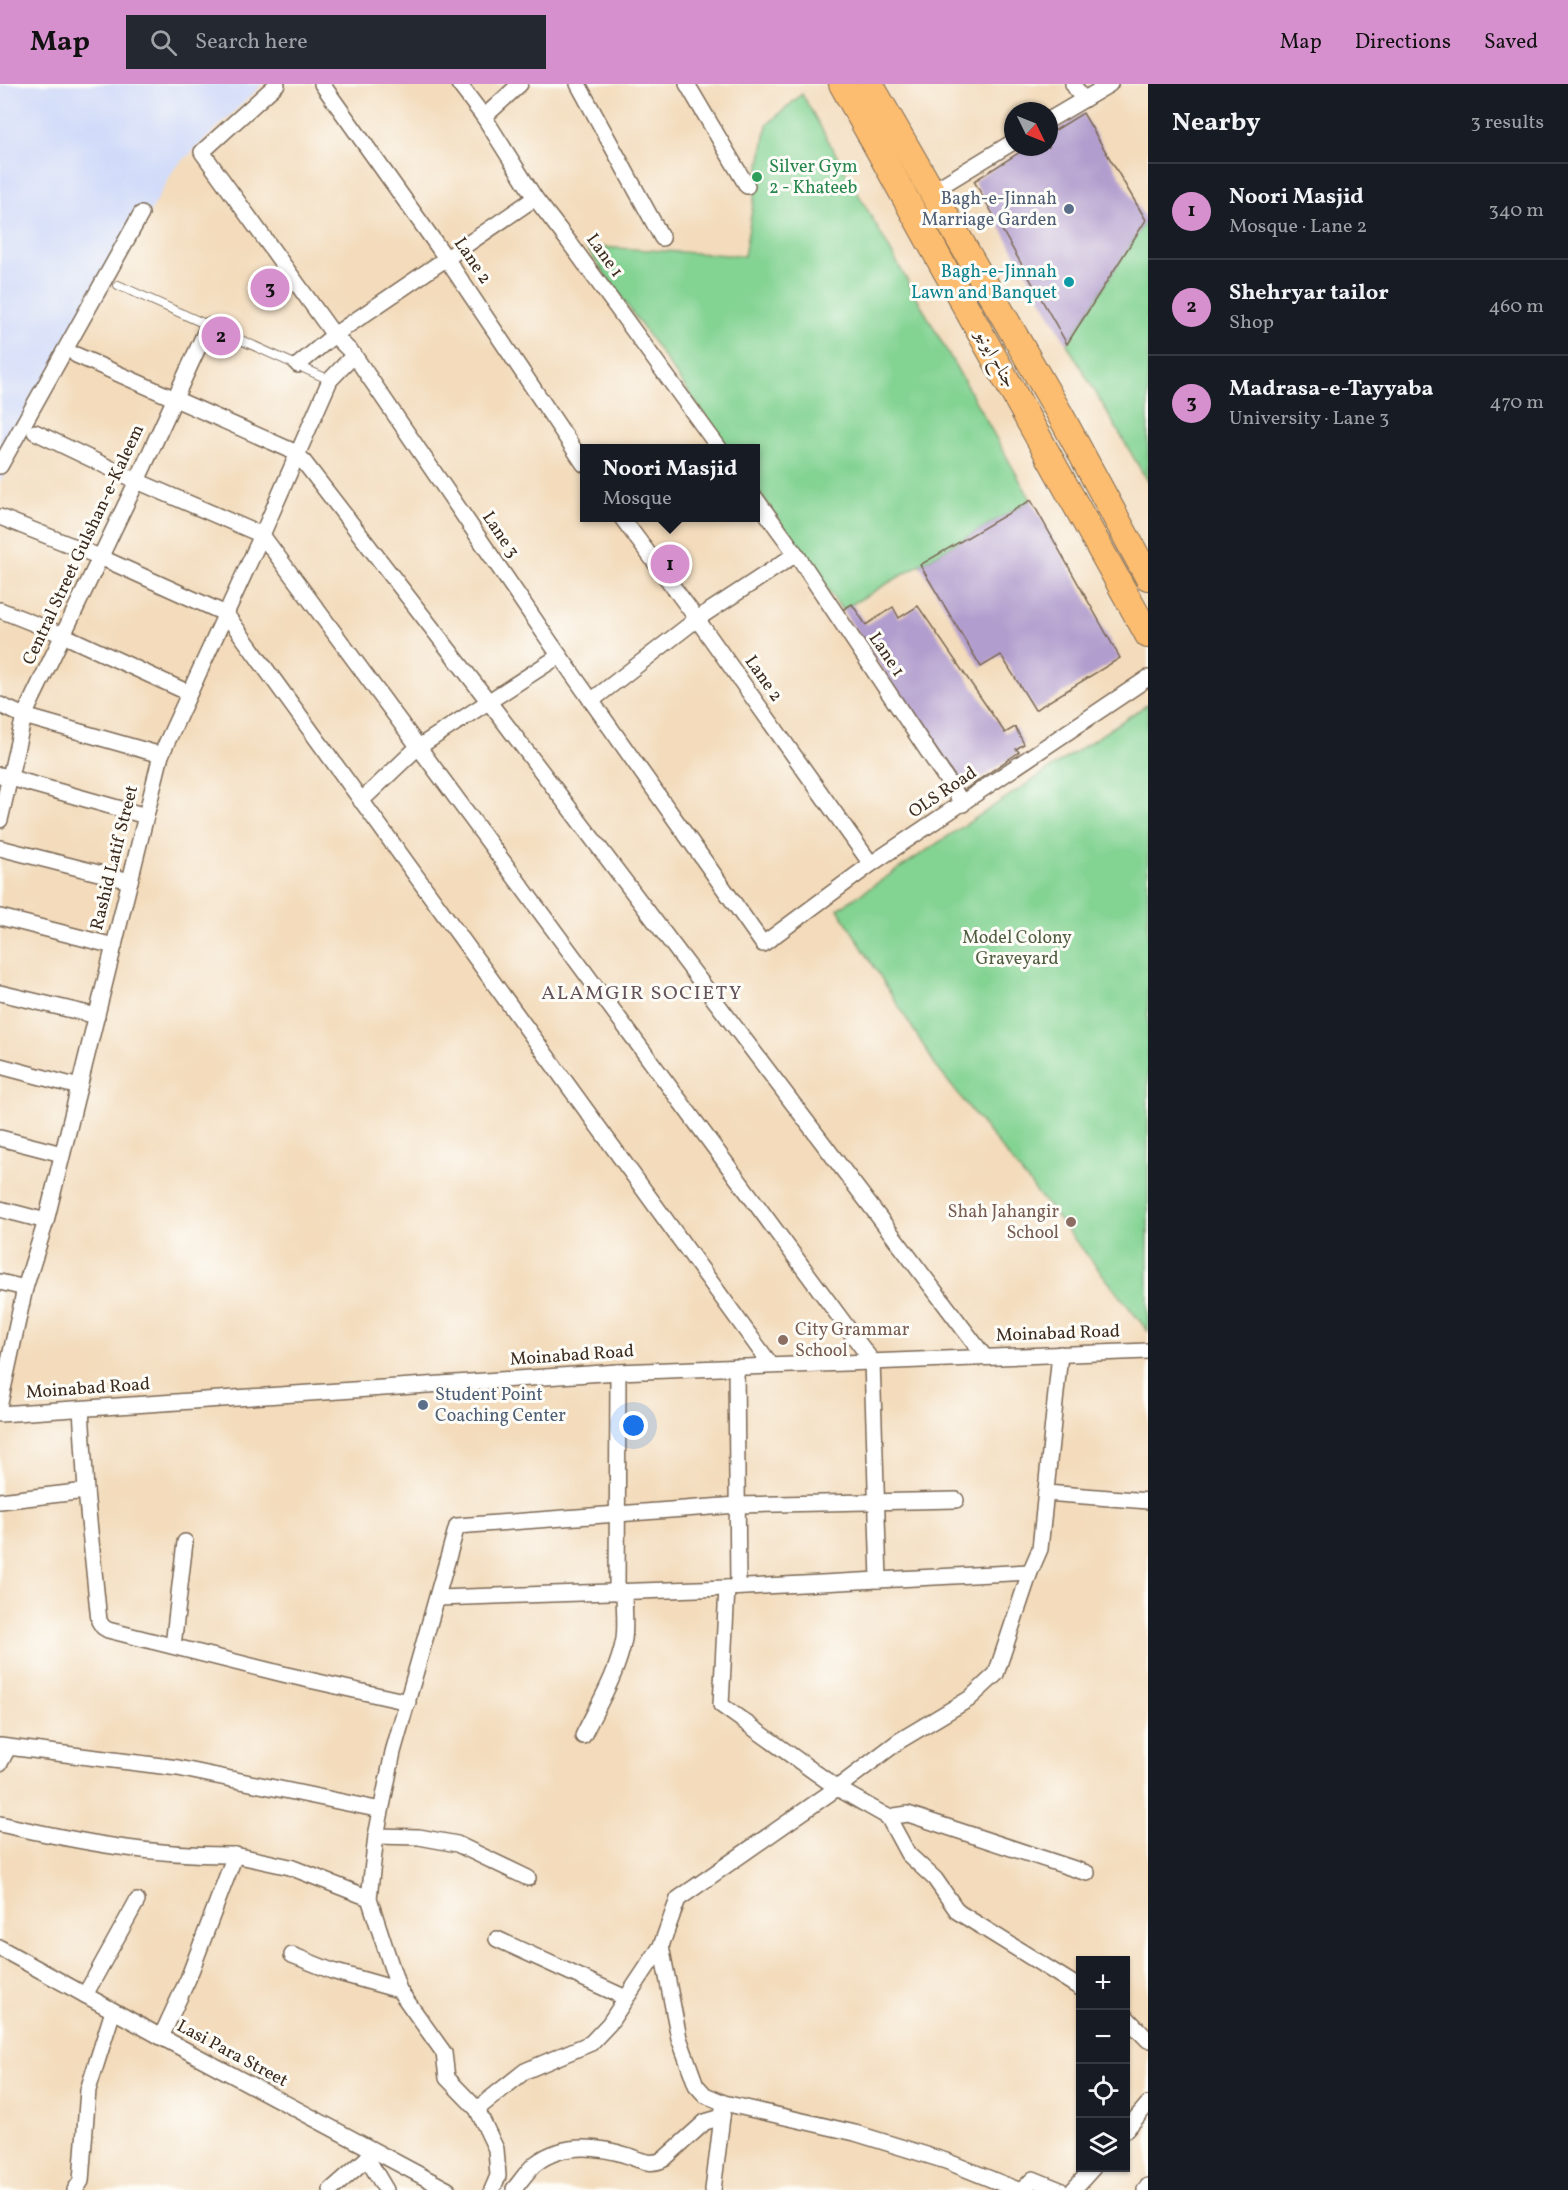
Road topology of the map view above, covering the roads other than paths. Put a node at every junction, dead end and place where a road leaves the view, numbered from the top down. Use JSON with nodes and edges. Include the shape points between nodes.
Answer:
{"nodes":[{"id":1,"x":277,"y":84,"type":"edge"},
{"id":2,"x":322,"y":84,"type":"edge"},
{"id":3,"x":459,"y":84,"type":"edge"},
{"id":4,"x":520,"y":84,"type":"edge"},
{"id":5,"x":578,"y":84,"type":"edge"},
{"id":6,"x":687,"y":84,"type":"edge"},
{"id":7,"x":842,"y":84,"type":"edge"},
{"id":8,"x":870,"y":84,"type":"edge"},
{"id":9,"x":1073,"y":84,"type":"edge"},
{"id":10,"x":1110,"y":84,"type":"edge"},
{"id":11,"x":1083,"y":100,"type":"junction"},
{"id":12,"x":1058,"y":115,"type":"edge"},
{"id":13,"x":484,"y":117,"type":"junction"},
{"id":14,"x":1004,"y":147,"type":"edge"},
{"id":15,"x":747,"y":186,"type":"dead end"},
{"id":16,"x":931,"y":192,"type":"junction"},
{"id":17,"x":535,"y":198,"type":"junction"},
{"id":18,"x":141,"y":214,"type":"dead end"},
{"id":19,"x":662,"y":238,"type":"dead end"},
{"id":20,"x":446,"y":258,"type":"junction"},
{"id":21,"x":118,"y":285,"type":"dead end"},
{"id":22,"x":208,"y":326,"type":"junction"},
{"id":23,"x":334,"y":335,"type":"junction"},
{"id":24,"x":76,"y":355,"type":"dead end"},
{"id":25,"x":354,"y":355,"type":"junction"},
{"id":26,"x":298,"y":365,"type":"junction"},
{"id":27,"x":330,"y":380,"type":"junction"},
{"id":28,"x":174,"y":400,"type":"junction"},
{"id":29,"x":35,"y":432,"type":"dead end"},
{"id":30,"x":716,"y":444,"type":"edge"},
{"id":31,"x":297,"y":453,"type":"junction"},
{"id":32,"x":580,"y":457,"type":"edge"},
{"id":33,"x":0,"y":466,"type":"edge"},
{"id":34,"x":137,"y":481,"type":"junction"},
{"id":35,"x":760,"y":504,"type":"edge"},
{"id":36,"x":0,"y":517,"type":"edge"},
{"id":37,"x":625,"y":522,"type":"edge"},
{"id":38,"x":262,"y":536,"type":"junction"},
{"id":39,"x":796,"y":554,"type":"junction"},
{"id":40,"x":100,"y":557,"type":"junction"},
{"id":41,"x":1148,"y":577,"type":"edge"},
{"id":42,"x":0,"y":610,"type":"edge"},
{"id":43,"x":226,"y":614,"type":"junction"},
{"id":44,"x":697,"y":619,"type":"junction"},
{"id":45,"x":63,"y":635,"type":"junction"},
{"id":46,"x":1148,"y":635,"type":"edge"},
{"id":47,"x":559,"y":656,"type":"junction"},
{"id":48,"x":1148,"y":678,"type":"edge"},
{"id":49,"x":189,"y":693,"type":"junction"},
{"id":50,"x":591,"y":701,"type":"junction"},
{"id":51,"x":489,"y":702,"type":"junction"},
{"id":52,"x":0,"y":705,"type":"edge"},
{"id":53,"x":24,"y":716,"type":"junction"},
{"id":54,"x":417,"y":748,"type":"junction"},
{"id":55,"x":161,"y":755,"type":"junction"},
{"id":56,"x":5,"y":776,"type":"edge"},
{"id":57,"x":361,"y":801,"type":"junction"},
{"id":58,"x":963,"y":804,"type":"junction"},
{"id":59,"x":146,"y":816,"type":"junction"},
{"id":60,"x":0,"y":820,"type":"edge"},
{"id":61,"x":0,"y":848,"type":"edge"},
{"id":62,"x":871,"y":864,"type":"junction"},
{"id":63,"x":130,"y":881,"type":"junction"},
{"id":64,"x":0,"y":917,"type":"edge"},
{"id":65,"x":763,"y":944,"type":"joint"},
{"id":66,"x":114,"y":946,"type":"junction"},
{"id":67,"x":0,"y":993,"type":"edge"},
{"id":68,"x":97,"y":1016,"type":"junction"},
{"id":69,"x":0,"y":1066,"type":"edge"},
{"id":70,"x":78,"y":1087,"type":"junction"},
{"id":71,"x":0,"y":1138,"type":"edge"},
{"id":72,"x":62,"y":1154,"type":"junction"},
{"id":73,"x":0,"y":1209,"type":"edge"},
{"id":74,"x":46,"y":1221,"type":"junction"},
{"id":75,"x":0,"y":1282,"type":"edge"},
{"id":76,"x":25,"y":1288,"type":"junction"},
{"id":77,"x":1148,"y":1351,"type":"edge"},
{"id":78,"x":5,"y":1354,"type":"edge"},
{"id":79,"x":1060,"y":1354,"type":"junction"},
{"id":80,"x":984,"y":1356,"type":"junction"},
{"id":81,"x":872,"y":1361,"type":"junction"},
{"id":82,"x":771,"y":1365,"type":"junction"},
{"id":83,"x":736,"y":1367,"type":"junction"},
{"id":84,"x":618,"y":1372,"type":"junction"},
{"id":85,"x":0,"y":1403,"type":"edge"},
{"id":86,"x":81,"y":1409,"type":"junction"},
{"id":87,"x":0,"y":1414,"type":"edge"},
{"id":88,"x":86,"y":1491,"type":"junction"},
{"id":89,"x":1046,"y":1493,"type":"junction"},
{"id":90,"x":957,"y":1500,"type":"dead end"},
{"id":91,"x":0,"y":1502,"type":"edge"},
{"id":92,"x":876,"y":1502,"type":"junction"},
{"id":93,"x":1148,"y":1502,"type":"edge"},
{"id":94,"x":737,"y":1505,"type":"junction"},
{"id":95,"x":616,"y":1514,"type":"junction"},
{"id":96,"x":185,"y":1542,"type":"dead end"},
{"id":97,"x":1030,"y":1572,"type":"junction"},
{"id":98,"x":879,"y":1580,"type":"junction"},
{"id":99,"x":732,"y":1588,"type":"junction"},
{"id":100,"x":621,"y":1592,"type":"junction"},
{"id":101,"x":438,"y":1598,"type":"junction"},
{"id":102,"x":173,"y":1646,"type":"junction"},
{"id":103,"x":408,"y":1702,"type":"junction"},
{"id":104,"x":584,"y":1736,"type":"dead end"},
{"id":105,"x":4,"y":1747,"type":"edge"},
{"id":106,"x":0,"y":1763,"type":"edge"},
{"id":107,"x":837,"y":1788,"type":"junction"},
{"id":108,"x":381,"y":1810,"type":"junction"},
{"id":109,"x":888,"y":1817,"type":"junction"},
{"id":110,"x":0,"y":1824,"type":"edge"},
{"id":111,"x":376,"y":1836,"type":"junction"},
{"id":112,"x":235,"y":1855,"type":"junction"},
{"id":113,"x":1087,"y":1873,"type":"dead end"},
{"id":114,"x":528,"y":1878,"type":"dead end"},
{"id":115,"x":369,"y":1898,"type":"junction"},
{"id":116,"x":137,"y":1901,"type":"dead end"},
{"id":117,"x":497,"y":1939,"type":"dead end"},
{"id":118,"x":661,"y":1946,"type":"junction"},
{"id":119,"x":0,"y":1948,"type":"edge"},
{"id":120,"x":292,"y":1955,"type":"dead end"},
{"id":121,"x":1076,"y":1986,"type":"edge"},
{"id":122,"x":399,"y":1990,"type":"junction"},
{"id":123,"x":85,"y":1995,"type":"junction"},
{"id":124,"x":626,"y":1998,"type":"junction"},
{"id":125,"x":113,"y":2011,"type":"junction"},
{"id":126,"x":1130,"y":2022,"type":"edge"},
{"id":127,"x":161,"y":2037,"type":"junction"},
{"id":128,"x":1148,"y":2040,"type":"edge"},
{"id":129,"x":1148,"y":2104,"type":"edge"},
{"id":130,"x":477,"y":2109,"type":"junction"},
{"id":131,"x":723,"y":2110,"type":"junction"},
{"id":132,"x":1130,"y":2124,"type":"edge"},
{"id":133,"x":370,"y":2155,"type":"junction"},
{"id":134,"x":1089,"y":2172,"type":"edge"},
{"id":135,"x":1148,"y":2186,"type":"edge"},
{"id":136,"x":514,"y":2189,"type":"edge"},
{"id":137,"x":75,"y":2190,"type":"edge"},
{"id":138,"x":331,"y":2190,"type":"edge"},
{"id":139,"x":386,"y":2190,"type":"edge"},
{"id":140,"x":448,"y":2190,"type":"edge"},
{"id":141,"x":492,"y":2190,"type":"edge"},
{"id":142,"x":713,"y":2190,"type":"edge"},
{"id":143,"x":1020,"y":2190,"type":"edge"},
{"id":144,"x":1060,"y":2190,"type":"edge"},
{"id":145,"x":1073,"y":2190,"type":"edge"},
{"id":146,"x":1145,"y":2190,"type":"edge"}],
"edges":[{"from":1,"to":23,"type":"street","name":"Lane 3","via":[[202,152]]},
{"from":2,"to":20,"type":"street","name":"Lane 2"},
{"from":3,"to":13,"type":"street","name":"Lane 1"},
{"from":4,"to":13,"type":"street"},
{"from":5,"to":19,"type":"street"},
{"from":6,"to":15,"type":"street"},
{"from":7,"to":46,"type":"highway","name":"جناح ایونیو"},
{"from":8,"to":16,"type":"highway","name":"جناح ایونیو"},
{"from":9,"to":11,"type":"street"},
{"from":10,"to":11,"type":"street"},
{"from":11,"to":12,"type":"street"},
{"from":13,"to":17,"type":"street","name":"Lane 1"},
{"from":14,"to":16,"type":"street"},
{"from":16,"to":41,"type":"highway","name":"جناح ایونیو","via":[[1061,416]]},
{"from":17,"to":20,"type":"street"},
{"from":17,"to":30,"type":"street","name":"Lane 1"},
{"from":18,"to":33,"type":"street"},
{"from":20,"to":23,"type":"street"},
{"from":20,"to":32,"type":"street","name":"Lane 2"},
{"from":21,"to":22,"type":"lane"},
{"from":22,"to":26,"type":"lane"},
{"from":22,"to":28,"type":"street","name":"Central Street Gulshan-e-Kaleem"},
{"from":23,"to":25,"type":"street","name":"Lane 3"},
{"from":23,"to":26,"type":"street"},
{"from":24,"to":28,"type":"street"},
{"from":25,"to":27,"type":"street","name":"Rashid Latif Street"},
{"from":25,"to":47,"type":"street","name":"Lane 3"},
{"from":26,"to":27,"type":"lane"},
{"from":27,"to":31,"type":"street","name":"Rashid Latif Street"},
{"from":28,"to":31,"type":"street"},
{"from":28,"to":34,"type":"street","name":"Central Street Gulshan-e-Kaleem"},
{"from":29,"to":34,"type":"street"},
{"from":31,"to":38,"type":"street","name":"Rashid Latif Street"},
{"from":31,"to":51,"type":"street"},
{"from":34,"to":38,"type":"street"},
{"from":34,"to":40,"type":"street","name":"Central Street Gulshan-e-Kaleem"},
{"from":35,"to":39,"type":"street","name":"Lane 1"},
{"from":36,"to":40,"type":"street"},
{"from":37,"to":44,"type":"street","name":"Lane 2"},
{"from":38,"to":43,"type":"street","name":"Rashid Latif Street"},
{"from":38,"to":54,"type":"street"},
{"from":39,"to":44,"type":"street"},
{"from":39,"to":58,"type":"street","name":"Lane 1"},
{"from":40,"to":43,"type":"street"},
{"from":40,"to":45,"type":"street","name":"Central Street Gulshan-e-Kaleem"},
{"from":42,"to":45,"type":"street"},
{"from":43,"to":49,"type":"street","name":"Rashid Latif Street"},
{"from":43,"to":57,"type":"street"},
{"from":44,"to":50,"type":"street"},
{"from":44,"to":62,"type":"street","name":"Lane 2"},
{"from":45,"to":49,"type":"street"},
{"from":45,"to":53,"type":"street","name":"Central Street Gulshan-e-Kaleem"},
{"from":47,"to":50,"type":"street","name":"Lane 3"},
{"from":47,"to":51,"type":"street"},
{"from":48,"to":58,"type":"street","name":"OLS Road"},
{"from":49,"to":55,"type":"street","name":"Rashid Latif Street"},
{"from":50,"to":65,"type":"street","name":"Lane 3"},
{"from":51,"to":54,"type":"street"},
{"from":51,"to":80,"type":"street"},
{"from":52,"to":53,"type":"street"},
{"from":53,"to":55,"type":"street"},
{"from":53,"to":56,"type":"street","name":"Central Street Gulshan-e-Kaleem"},
{"from":54,"to":57,"type":"street"},
{"from":54,"to":81,"type":"street"},
{"from":55,"to":59,"type":"street","name":"Rashid Latif Street"},
{"from":56,"to":59,"type":"street"},
{"from":56,"to":60,"type":"street","name":"Central Street Gulshan-e-Kaleem"},
{"from":57,"to":82,"type":"street"},
{"from":58,"to":62,"type":"street","name":"OLS Road"},
{"from":59,"to":63,"type":"street","name":"Rashid Latif Street"},
{"from":61,"to":63,"type":"street"},
{"from":62,"to":65,"type":"street","name":"OLS Road"},
{"from":63,"to":66,"type":"street","name":"Rashid Latif Street"},
{"from":64,"to":66,"type":"street"},
{"from":66,"to":68,"type":"street","name":"Rashid Latif Street"},
{"from":67,"to":68,"type":"street"},
{"from":68,"to":70,"type":"street","name":"Rashid Latif Street"},
{"from":69,"to":70,"type":"street"},
{"from":70,"to":72,"type":"street","name":"Rashid Latif Street"},
{"from":71,"to":72,"type":"street"},
{"from":72,"to":74,"type":"street","name":"Rashid Latif Street"},
{"from":73,"to":74,"type":"street"},
{"from":74,"to":76,"type":"street","name":"Rashid Latif Street"},
{"from":75,"to":76,"type":"street"},
{"from":76,"to":78,"type":"street","name":"Rashid Latif Street"},
{"from":77,"to":79,"type":"street","name":"Moinabad Road"},
{"from":78,"to":85,"type":"street","name":"Rashid Latif Street"},
{"from":79,"to":80,"type":"street","name":"Moinabad Road"},
{"from":79,"to":89,"type":"street"},
{"from":80,"to":81,"type":"street","name":"Moinabad Road"},
{"from":81,"to":82,"type":"street","name":"Moinabad Road"},
{"from":81,"to":92,"type":"street"},
{"from":82,"to":83,"type":"street","name":"Moinabad Road"},
{"from":83,"to":84,"type":"street","name":"Moinabad Road"},
{"from":83,"to":94,"type":"street"},
{"from":84,"to":86,"type":"street","name":"Moinabad Road"},
{"from":84,"to":95,"type":"street"},
{"from":86,"to":87,"type":"street","name":"Moinabad Road"},
{"from":86,"to":88,"type":"street"},
{"from":88,"to":91,"type":"street"},
{"from":88,"to":102,"type":"street","via":[[99,1622],[108,1630]]},
{"from":89,"to":93,"type":"street"},
{"from":89,"to":97,"type":"street","via":[[1040,1549]]},
{"from":90,"to":92,"type":"street"},
{"from":92,"to":94,"type":"street"},
{"from":92,"to":98,"type":"street"},
{"from":94,"to":95,"type":"street"},
{"from":94,"to":99,"type":"street"},
{"from":95,"to":100,"type":"street"},
{"from":95,"to":101,"type":"street","via":[[457,1526]]},
{"from":96,"to":102,"type":"street"},
{"from":97,"to":98,"type":"street"},
{"from":97,"to":107,"type":"street","via":[[996,1674],[969,1699],[898,1741]]},
{"from":98,"to":99,"type":"street"},
{"from":99,"to":100,"type":"street"},
{"from":99,"to":107,"type":"street","via":[[721,1705]]},
{"from":100,"to":101,"type":"street"},
{"from":100,"to":104,"type":"street","via":[[621,1652]]},
{"from":101,"to":103,"type":"street"},
{"from":102,"to":103,"type":"street"},
{"from":103,"to":108,"type":"street"},
{"from":105,"to":106,"type":"street"},
{"from":105,"to":108,"type":"street","via":[[169,1766]]},
{"from":107,"to":109,"type":"street"},
{"from":107,"to":118,"type":"street","via":[[678,1899]]},
{"from":108,"to":111,"type":"street"},
{"from":109,"to":113,"type":"street","via":[[908,1814]]},
{"from":109,"to":121,"type":"street","via":[[908,1854],[935,1879],[958,1912]]},
{"from":110,"to":112,"type":"street","via":[[132,1850]]},
{"from":111,"to":114,"type":"street","via":[[457,1844]]},
{"from":111,"to":115,"type":"street"},
{"from":112,"to":115,"type":"street","via":[[290,1867]]},
{"from":112,"to":127,"type":"street","via":[[188,1979]]},
{"from":115,"to":122,"type":"street"},
{"from":116,"to":123,"type":"street"},
{"from":117,"to":124,"type":"street"},
{"from":118,"to":124,"type":"street"},
{"from":118,"to":131,"type":"street","via":[[679,2038],[696,2085]]},
{"from":119,"to":123,"type":"street","name":"Lasi Para Street"},
{"from":120,"to":122,"type":"street"},
{"from":122,"to":130,"type":"street","via":[[444,2053],[447,2078]]},
{"from":123,"to":125,"type":"street","name":"Lasi Para Street"},
{"from":124,"to":130,"type":"street","via":[[591,2043],[525,2071]]},
{"from":125,"to":127,"type":"street","name":"Lasi Para Street"},
{"from":125,"to":137,"type":"street","via":[[88,2090],[81,2181]]},
{"from":126,"to":128,"type":"street"},
{"from":127,"to":133,"type":"street","name":"Lasi Para Street"},
{"from":129,"to":132,"type":"street"},
{"from":130,"to":141,"type":"street","via":[[496,2149],[498,2176]]},
{"from":131,"to":136,"type":"street","via":[[657,2162],[590,2147],[574,2148],[535,2165]]},
{"from":131,"to":142,"type":"street"},
{"from":131,"to":143,"type":"street","via":[[855,2133],[946,2161]]},
{"from":133,"to":138,"type":"street"},
{"from":133,"to":139,"type":"street"},
{"from":133,"to":140,"type":"street","name":"Lasi Para Street"},
{"from":134,"to":145,"type":"street"},
{"from":135,"to":146,"type":"street"},
{"from":143,"to":144,"type":"street","via":[[1033,2179]]}]}
